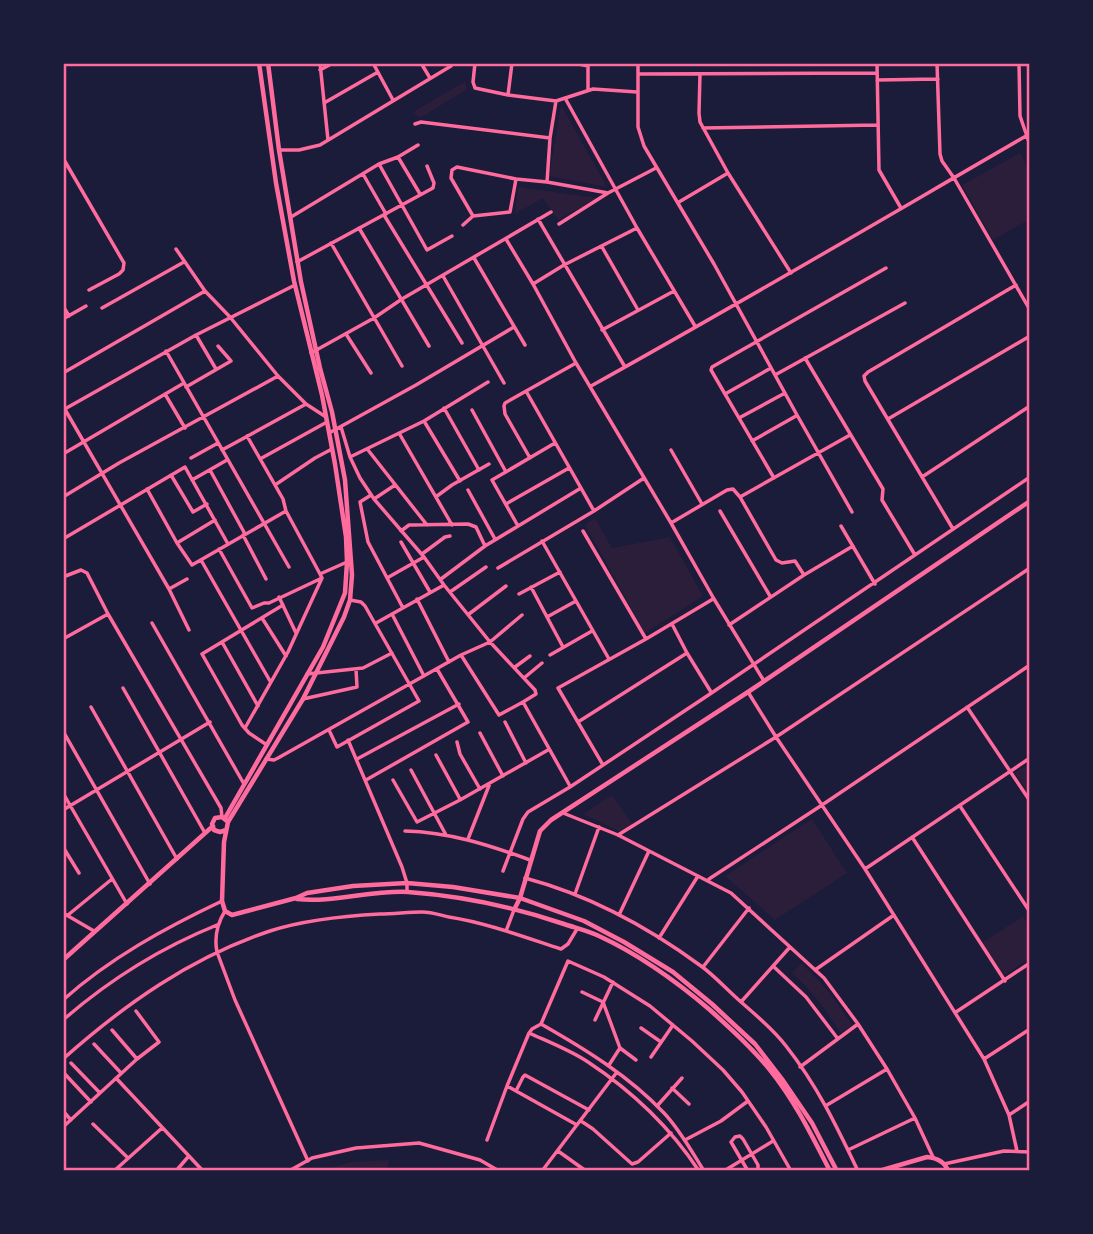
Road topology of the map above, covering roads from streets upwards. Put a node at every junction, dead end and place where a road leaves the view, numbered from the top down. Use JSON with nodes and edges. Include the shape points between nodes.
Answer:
{"nodes":[{"id":1,"x":260,"y":63,"type":"edge"},
{"id":2,"x":268,"y":63,"type":"edge"},
{"id":3,"x":320,"y":63,"type":"edge"},
{"id":4,"x":333,"y":63,"type":"edge"},
{"id":5,"x":373,"y":63,"type":"edge"},
{"id":6,"x":421,"y":63,"type":"edge"},
{"id":7,"x":475,"y":63,"type":"edge"},
{"id":8,"x":512,"y":63,"type":"edge"},
{"id":9,"x":574,"y":63,"type":"edge"},
{"id":10,"x":638,"y":63,"type":"edge"},
{"id":11,"x":877,"y":63,"type":"edge"},
{"id":12,"x":937,"y":63,"type":"edge"},
{"id":13,"x":1019,"y":63,"type":"edge"},
{"id":14,"x":588,"y":64,"type":"edge"},
{"id":15,"x":451,"y":66,"type":"dead end"},
{"id":16,"x":320,"y":70,"type":"junction"},
{"id":17,"x":378,"y":72,"type":"junction"},
{"id":18,"x":877,"y":73,"type":"junction"},
{"id":19,"x":638,"y":74,"type":"junction"},
{"id":20,"x":700,"y":74,"type":"junction"},
{"id":21,"x":430,"y":78,"type":"junction"},
{"id":22,"x":938,"y":79,"type":"junction"},
{"id":23,"x":877,"y":80,"type":"junction"},
{"id":24,"x":588,"y":89,"type":"junction"},
{"id":25,"x":637,"y":92,"type":"junction"},
{"id":26,"x":508,"y":95,"type":"junction"},
{"id":27,"x":565,"y":98,"type":"junction"},
{"id":28,"x":393,"y":100,"type":"junction"},
{"id":29,"x":556,"y":101,"type":"junction"},
{"id":30,"x":324,"y":103,"type":"junction"},
{"id":31,"x":415,"y":124,"type":"dead end"},
{"id":32,"x":878,"y":125,"type":"junction"},
{"id":33,"x":703,"y":128,"type":"junction"},
{"id":34,"x":1026,"y":136,"type":"junction"},
{"id":35,"x":550,"y":138,"type":"junction"},
{"id":36,"x":328,"y":140,"type":"junction"},
{"id":37,"x":418,"y":145,"type":"dead end"},
{"id":38,"x":1030,"y":145,"type":"edge"},
{"id":39,"x":279,"y":150,"type":"junction"},
{"id":40,"x":398,"y":157,"type":"junction"},
{"id":41,"x":63,"y":158,"type":"edge"},
{"id":42,"x":379,"y":164,"type":"junction"},
{"id":43,"x":65,"y":165,"type":"edge"},
{"id":44,"x":427,"y":166,"type":"dead end"},
{"id":45,"x":656,"y":168,"type":"junction"},
{"id":46,"x":728,"y":173,"type":"junction"},
{"id":47,"x":363,"y":174,"type":"junction"},
{"id":48,"x":954,"y":178,"type":"junction"},
{"id":49,"x":516,"y":179,"type":"junction"},
{"id":50,"x":547,"y":182,"type":"junction"},
{"id":51,"x":616,"y":189,"type":"junction"},
{"id":52,"x":608,"y":193,"type":"junction"},
{"id":53,"x":419,"y":194,"type":"junction"},
{"id":54,"x":678,"y":203,"type":"junction"},
{"id":55,"x":402,"y":205,"type":"junction"},
{"id":56,"x":901,"y":208,"type":"junction"},
{"id":57,"x":551,"y":212,"type":"dead end"},
{"id":58,"x":385,"y":214,"type":"junction"},
{"id":59,"x":474,"y":216,"type":"junction"},
{"id":60,"x":291,"y":217,"type":"junction"},
{"id":61,"x":538,"y":219,"type":"junction"},
{"id":62,"x":559,"y":224,"type":"dead end"},
{"id":63,"x":464,"y":225,"type":"dead end"},
{"id":64,"x":359,"y":228,"type":"junction"},
{"id":65,"x":637,"y":228,"type":"junction"},
{"id":66,"x":452,"y":236,"type":"dead end"},
{"id":67,"x":506,"y":239,"type":"junction"},
{"id":68,"x":331,"y":243,"type":"junction"},
{"id":69,"x":602,"y":247,"type":"junction"},
{"id":70,"x":176,"y":249,"type":"dead end"},
{"id":71,"x":474,"y":258,"type":"junction"},
{"id":72,"x":184,"y":262,"type":"junction"},
{"id":73,"x":297,"y":262,"type":"junction"},
{"id":74,"x":564,"y":265,"type":"junction"},
{"id":75,"x":886,"y":268,"type":"dead end"},
{"id":76,"x":791,"y":273,"type":"junction"},
{"id":77,"x":443,"y":276,"type":"junction"},
{"id":78,"x":533,"y":284,"type":"junction"},
{"id":79,"x":295,"y":285,"type":"junction"},
{"id":80,"x":426,"y":285,"type":"junction"},
{"id":81,"x":1016,"y":285,"type":"junction"},
{"id":82,"x":89,"y":290,"type":"dead end"},
{"id":83,"x":205,"y":290,"type":"junction"},
{"id":84,"x":674,"y":291,"type":"junction"},
{"id":85,"x":402,"y":299,"type":"junction"},
{"id":86,"x":905,"y":303,"type":"dead end"},
{"id":87,"x":735,"y":304,"type":"junction"},
{"id":88,"x":63,"y":306,"type":"edge"},
{"id":89,"x":86,"y":306,"type":"dead end"},
{"id":90,"x":102,"y":308,"type":"dead end"},
{"id":91,"x":638,"y":310,"type":"junction"},
{"id":92,"x":1030,"y":310,"type":"edge"},
{"id":93,"x":69,"y":316,"type":"junction"},
{"id":94,"x":230,"y":317,"type":"junction"},
{"id":95,"x":374,"y":318,"type":"junction"},
{"id":96,"x":63,"y":319,"type":"edge"},
{"id":97,"x":514,"y":327,"type":"junction"},
{"id":98,"x":695,"y":327,"type":"junction"},
{"id":99,"x":602,"y":330,"type":"junction"},
{"id":100,"x":346,"y":334,"type":"junction"},
{"id":101,"x":197,"y":335,"type":"junction"},
{"id":102,"x":1030,"y":336,"type":"edge"},
{"id":103,"x":756,"y":342,"type":"junction"},
{"id":104,"x":462,"y":343,"type":"dead end"},
{"id":105,"x":483,"y":345,"type":"junction"},
{"id":106,"x":525,"y":345,"type":"dead end"},
{"id":107,"x":218,"y":346,"type":"dead end"},
{"id":108,"x":429,"y":346,"type":"dead end"},
{"id":109,"x":317,"y":350,"type":"junction"},
{"id":110,"x":166,"y":351,"type":"junction"},
{"id":111,"x":311,"y":353,"type":"junction"},
{"id":112,"x":805,"y":358,"type":"junction"},
{"id":113,"x":576,"y":363,"type":"junction"},
{"id":114,"x":402,"y":366,"type":"dead end"},
{"id":115,"x":625,"y":367,"type":"junction"},
{"id":116,"x":771,"y":368,"type":"junction"},
{"id":117,"x":216,"y":369,"type":"junction"},
{"id":118,"x":63,"y":373,"type":"edge"},
{"id":119,"x":371,"y":373,"type":"dead end"},
{"id":120,"x":278,"y":376,"type":"junction"},
{"id":121,"x":775,"y":376,"type":"junction"},
{"id":122,"x":488,"y":383,"type":"dead end"},
{"id":123,"x":504,"y":383,"type":"dead end"},
{"id":124,"x":185,"y":385,"type":"junction"},
{"id":125,"x":590,"y":386,"type":"junction"},
{"id":126,"x":526,"y":391,"type":"junction"},
{"id":127,"x":785,"y":393,"type":"junction"},
{"id":128,"x":165,"y":394,"type":"junction"},
{"id":129,"x":725,"y":394,"type":"junction"},
{"id":130,"x":306,"y":404,"type":"junction"},
{"id":131,"x":1030,"y":406,"type":"edge"},
{"id":132,"x":64,"y":408,"type":"edge"},
{"id":133,"x":444,"y":408,"type":"junction"},
{"id":134,"x":472,"y":410,"type":"dead end"},
{"id":135,"x":797,"y":415,"type":"junction"},
{"id":136,"x":203,"y":418,"type":"junction"},
{"id":137,"x":738,"y":418,"type":"junction"},
{"id":138,"x":888,"y":419,"type":"junction"},
{"id":139,"x":327,"y":420,"type":"junction"},
{"id":140,"x":424,"y":421,"type":"junction"},
{"id":141,"x":185,"y":428,"type":"junction"},
{"id":142,"x":338,"y":428,"type":"junction"},
{"id":143,"x":329,"y":433,"type":"junction"},
{"id":144,"x":400,"y":433,"type":"junction"},
{"id":145,"x":850,"y":435,"type":"junction"},
{"id":146,"x":247,"y":436,"type":"junction"},
{"id":147,"x":752,"y":441,"type":"junction"},
{"id":148,"x":83,"y":442,"type":"junction"},
{"id":149,"x":218,"y":443,"type":"junction"},
{"id":150,"x":555,"y":443,"type":"junction"},
{"id":151,"x":332,"y":449,"type":"junction"},
{"id":152,"x":222,"y":450,"type":"junction"},
{"id":153,"x":367,"y":450,"type":"junction"},
{"id":154,"x":671,"y":450,"type":"dead end"},
{"id":155,"x":818,"y":453,"type":"junction"},
{"id":156,"x":63,"y":454,"type":"edge"},
{"id":157,"x":350,"y":457,"type":"junction"},
{"id":158,"x":191,"y":458,"type":"dead end"},
{"id":159,"x":530,"y":458,"type":"junction"},
{"id":160,"x":260,"y":459,"type":"junction"},
{"id":161,"x":228,"y":460,"type":"junction"},
{"id":162,"x":489,"y":464,"type":"dead end"},
{"id":163,"x":569,"y":468,"type":"junction"},
{"id":164,"x":210,"y":470,"type":"junction"},
{"id":165,"x":479,"y":470,"type":"junction"},
{"id":166,"x":506,"y":472,"type":"junction"},
{"id":167,"x":102,"y":474,"type":"junction"},
{"id":168,"x":171,"y":475,"type":"junction"},
{"id":169,"x":922,"y":477,"type":"junction"},
{"id":170,"x":1030,"y":477,"type":"edge"},
{"id":171,"x":644,"y":478,"type":"junction"},
{"id":172,"x":774,"y":478,"type":"junction"},
{"id":173,"x":192,"y":481,"type":"junction"},
{"id":174,"x":460,"y":481,"type":"junction"},
{"id":175,"x":275,"y":485,"type":"junction"},
{"id":176,"x":395,"y":485,"type":"junction"},
{"id":177,"x":581,"y":488,"type":"junction"},
{"id":178,"x":147,"y":489,"type":"junction"},
{"id":179,"x":468,"y":490,"type":"dead end"},
{"id":180,"x":437,"y":496,"type":"junction"},
{"id":181,"x":63,"y":497,"type":"edge"},
{"id":182,"x":372,"y":497,"type":"junction"},
{"id":183,"x":740,"y":497,"type":"junction"},
{"id":184,"x":1030,"y":501,"type":"edge"},
{"id":185,"x":207,"y":504,"type":"junction"},
{"id":186,"x":506,"y":504,"type":"junction"},
{"id":187,"x":702,"y":504,"type":"junction"},
{"id":188,"x":120,"y":505,"type":"junction"},
{"id":189,"x":286,"y":511,"type":"junction"},
{"id":190,"x":594,"y":511,"type":"junction"},
{"id":191,"x":720,"y":511,"type":"dead end"},
{"id":192,"x":852,"y":512,"type":"dead end"},
{"id":193,"x":215,"y":520,"type":"junction"},
{"id":194,"x":264,"y":523,"type":"junction"},
{"id":195,"x":671,"y":523,"type":"junction"},
{"id":196,"x":452,"y":524,"type":"junction"},
{"id":197,"x":427,"y":525,"type":"junction"},
{"id":198,"x":518,"y":526,"type":"junction"},
{"id":199,"x":841,"y":526,"type":"dead end"},
{"id":200,"x":953,"y":528,"type":"junction"},
{"id":201,"x":401,"y":531,"type":"junction"},
{"id":202,"x":583,"y":531,"type":"dead end"},
{"id":203,"x":244,"y":534,"type":"junction"},
{"id":204,"x":450,"y":536,"type":"dead end"},
{"id":205,"x":63,"y":539,"type":"edge"},
{"id":206,"x":495,"y":539,"type":"junction"},
{"id":207,"x":542,"y":541,"type":"junction"},
{"id":208,"x":401,"y":542,"type":"dead end"},
{"id":209,"x":177,"y":543,"type":"junction"},
{"id":210,"x":228,"y":544,"type":"junction"},
{"id":211,"x":485,"y":545,"type":"junction"},
{"id":212,"x":853,"y":546,"type":"junction"},
{"id":213,"x":219,"y":549,"type":"junction"},
{"id":214,"x":915,"y":555,"type":"junction"},
{"id":215,"x":423,"y":556,"type":"junction"},
{"id":216,"x":201,"y":560,"type":"junction"},
{"id":217,"x":347,"y":562,"type":"junction"},
{"id":218,"x":413,"y":563,"type":"junction"},
{"id":219,"x":289,"y":567,"type":"dead end"},
{"id":220,"x":486,"y":567,"type":"dead end"},
{"id":221,"x":498,"y":568,"type":"dead end"},
{"id":222,"x":1030,"y":568,"type":"edge"},
{"id":223,"x":560,"y":572,"type":"junction"},
{"id":224,"x":804,"y":575,"type":"junction"},
{"id":225,"x":321,"y":576,"type":"junction"},
{"id":226,"x":63,"y":577,"type":"edge"},
{"id":227,"x":387,"y":578,"type":"junction"},
{"id":228,"x":187,"y":579,"type":"dead end"},
{"id":229,"x":266,"y":579,"type":"dead end"},
{"id":230,"x":441,"y":579,"type":"junction"},
{"id":231,"x":444,"y":584,"type":"junction"},
{"id":232,"x":875,"y":584,"type":"junction"},
{"id":233,"x":506,"y":586,"type":"dead end"},
{"id":234,"x":531,"y":587,"type":"junction"},
{"id":235,"x":169,"y":589,"type":"junction"},
{"id":236,"x":430,"y":592,"type":"junction"},
{"id":237,"x":450,"y":592,"type":"junction"},
{"id":238,"x":519,"y":594,"type":"dead end"},
{"id":239,"x":770,"y":596,"type":"junction"},
{"id":240,"x":279,"y":597,"type":"junction"},
{"id":241,"x":418,"y":599,"type":"junction"},
{"id":242,"x":713,"y":599,"type":"junction"},
{"id":243,"x":347,"y":600,"type":"junction"},
{"id":244,"x":576,"y":601,"type":"junction"},
{"id":245,"x":284,"y":605,"type":"junction"},
{"id":246,"x":403,"y":608,"type":"junction"},
{"id":247,"x":108,"y":614,"type":"junction"},
{"id":248,"x":392,"y":614,"type":"junction"},
{"id":249,"x":468,"y":614,"type":"junction"},
{"id":250,"x":522,"y":615,"type":"dead end"},
{"id":251,"x":547,"y":617,"type":"junction"},
{"id":252,"x":262,"y":618,"type":"junction"},
{"id":253,"x":152,"y":622,"type":"dead end"},
{"id":254,"x":376,"y":623,"type":"junction"},
{"id":255,"x":672,"y":624,"type":"junction"},
{"id":256,"x":729,"y":625,"type":"junction"},
{"id":257,"x":189,"y":630,"type":"dead end"},
{"id":258,"x":241,"y":630,"type":"junction"},
{"id":259,"x":592,"y":631,"type":"junction"},
{"id":260,"x":296,"y":634,"type":"junction"},
{"id":261,"x":63,"y":639,"type":"edge"},
{"id":262,"x":646,"y":639,"type":"junction"},
{"id":263,"x":222,"y":642,"type":"junction"},
{"id":264,"x":490,"y":642,"type":"junction"},
{"id":265,"x":563,"y":647,"type":"junction"},
{"id":266,"x":393,"y":653,"type":"junction"},
{"id":267,"x":687,"y":653,"type":"junction"},
{"id":268,"x":461,"y":655,"type":"junction"},
{"id":269,"x":551,"y":655,"type":"dead end"},
{"id":270,"x":286,"y":656,"type":"junction"},
{"id":271,"x":530,"y":656,"type":"dead end"},
{"id":272,"x":609,"y":659,"type":"junction"},
{"id":273,"x":449,"y":662,"type":"junction"},
{"id":274,"x":542,"y":663,"type":"dead end"},
{"id":275,"x":753,"y":665,"type":"junction"},
{"id":276,"x":1030,"y":665,"type":"edge"},
{"id":277,"x":515,"y":667,"type":"junction"},
{"id":278,"x":356,"y":669,"type":"junction"},
{"id":279,"x":437,"y":669,"type":"junction"},
{"id":280,"x":316,"y":673,"type":"junction"},
{"id":281,"x":307,"y":674,"type":"junction"},
{"id":282,"x":424,"y":676,"type":"junction"},
{"id":283,"x":524,"y":678,"type":"junction"},
{"id":284,"x":270,"y":681,"type":"junction"},
{"id":285,"x":764,"y":681,"type":"junction"},
{"id":286,"x":410,"y":684,"type":"junction"},
{"id":287,"x":123,"y":688,"type":"dead end"},
{"id":288,"x":748,"y":692,"type":"junction"},
{"id":289,"x":711,"y":693,"type":"junction"},
{"id":290,"x":303,"y":699,"type":"junction"},
{"id":291,"x":523,"y":702,"type":"junction"},
{"id":292,"x":459,"y":704,"type":"junction"},
{"id":293,"x":258,"y":706,"type":"junction"},
{"id":294,"x":92,"y":707,"type":"dead end"},
{"id":295,"x":967,"y":707,"type":"junction"},
{"id":296,"x":210,"y":722,"type":"junction"},
{"id":297,"x":468,"y":722,"type":"junction"},
{"id":298,"x":505,"y":722,"type":"dead end"},
{"id":299,"x":578,"y":722,"type":"junction"},
{"id":300,"x":473,"y":728,"type":"dead end"},
{"id":301,"x":245,"y":729,"type":"junction"},
{"id":302,"x":328,"y":730,"type":"junction"},
{"id":303,"x":63,"y":731,"type":"edge"},
{"id":304,"x":480,"y":733,"type":"dead end"},
{"id":305,"x":776,"y":737,"type":"junction"},
{"id":306,"x":182,"y":739,"type":"junction"},
{"id":307,"x":348,"y":740,"type":"junction"},
{"id":308,"x":457,"y":742,"type":"dead end"},
{"id":309,"x":267,"y":745,"type":"junction"},
{"id":310,"x":548,"y":750,"type":"junction"},
{"id":311,"x":159,"y":752,"type":"junction"},
{"id":312,"x":436,"y":755,"type":"dead end"},
{"id":313,"x":260,"y":757,"type":"junction"},
{"id":314,"x":1030,"y":758,"type":"edge"},
{"id":315,"x":267,"y":759,"type":"junction"},
{"id":316,"x":357,"y":759,"type":"junction"},
{"id":317,"x":526,"y":763,"type":"junction"},
{"id":318,"x":603,"y":765,"type":"junction"},
{"id":319,"x":411,"y":770,"type":"dead end"},
{"id":320,"x":1010,"y":771,"type":"junction"},
{"id":321,"x":129,"y":772,"type":"junction"},
{"id":322,"x":503,"y":776,"type":"junction"},
{"id":323,"x":366,"y":780,"type":"junction"},
{"id":324,"x":393,"y":780,"type":"dead end"},
{"id":325,"x":490,"y":783,"type":"junction"},
{"id":326,"x":244,"y":785,"type":"junction"},
{"id":327,"x":570,"y":787,"type":"junction"},
{"id":328,"x":480,"y":789,"type":"junction"},
{"id":329,"x":97,"y":790,"type":"junction"},
{"id":330,"x":63,"y":793,"type":"edge"},
{"id":331,"x":460,"y":800,"type":"junction"},
{"id":332,"x":1030,"y":801,"type":"edge"},
{"id":333,"x":822,"y":805,"type":"junction"},
{"id":334,"x":70,"y":806,"type":"junction"},
{"id":335,"x":959,"y":806,"type":"junction"},
{"id":336,"x":63,"y":810,"type":"edge"},
{"id":337,"x":435,"y":813,"type":"junction"},
{"id":338,"x":563,"y":813,"type":"junction"},
{"id":339,"x":225,"y":819,"type":"junction"},
{"id":340,"x":417,"y":821,"type":"junction"},
{"id":341,"x":213,"y":826,"type":"junction"},
{"id":342,"x":599,"y":827,"type":"junction"},
{"id":343,"x":226,"y":830,"type":"junction"},
{"id":344,"x":405,"y":831,"type":"dead end"},
{"id":345,"x":422,"y":832,"type":"junction"},
{"id":346,"x":205,"y":833,"type":"junction"},
{"id":347,"x":446,"y":835,"type":"junction"},
{"id":348,"x":618,"y":835,"type":"junction"},
{"id":349,"x":912,"y":837,"type":"junction"},
{"id":350,"x":468,"y":839,"type":"junction"},
{"id":351,"x":63,"y":847,"type":"edge"},
{"id":352,"x":649,"y":851,"type":"junction"},
{"id":353,"x":509,"y":852,"type":"junction"},
{"id":354,"x":177,"y":859,"type":"junction"},
{"id":355,"x":530,"y":860,"type":"junction"},
{"id":356,"x":865,"y":869,"type":"junction"},
{"id":357,"x":503,"y":872,"type":"dead end"},
{"id":358,"x":79,"y":873,"type":"dead end"},
{"id":359,"x":698,"y":876,"type":"junction"},
{"id":360,"x":112,"y":878,"type":"junction"},
{"id":361,"x":525,"y":878,"type":"junction"},
{"id":362,"x":708,"y":880,"type":"junction"},
{"id":363,"x":407,"y":883,"type":"junction"},
{"id":364,"x":150,"y":884,"type":"junction"},
{"id":365,"x":407,"y":892,"type":"junction"},
{"id":366,"x":575,"y":894,"type":"junction"},
{"id":367,"x":296,"y":898,"type":"junction"},
{"id":368,"x":520,"y":898,"type":"junction"},
{"id":369,"x":222,"y":901,"type":"junction"},
{"id":370,"x":127,"y":904,"type":"junction"},
{"id":371,"x":515,"y":908,"type":"junction"},
{"id":372,"x":748,"y":908,"type":"junction"},
{"id":373,"x":225,"y":911,"type":"junction"},
{"id":374,"x":1030,"y":912,"type":"edge"},
{"id":375,"x":65,"y":914,"type":"edge"},
{"id":376,"x":619,"y":915,"type":"junction"},
{"id":377,"x":894,"y":915,"type":"junction"},
{"id":378,"x":217,"y":925,"type":"junction"},
{"id":379,"x":577,"y":929,"type":"junction"},
{"id":380,"x":506,"y":931,"type":"junction"},
{"id":381,"x":96,"y":932,"type":"junction"},
{"id":382,"x":659,"y":938,"type":"junction"},
{"id":383,"x":790,"y":947,"type":"junction"},
{"id":384,"x":217,"y":952,"type":"junction"},
{"id":385,"x":63,"y":960,"type":"edge"},
{"id":386,"x":1030,"y":963,"type":"edge"},
{"id":387,"x":773,"y":966,"type":"junction"},
{"id":388,"x":703,"y":967,"type":"junction"},
{"id":389,"x":815,"y":970,"type":"junction"},
{"id":390,"x":1005,"y":981,"type":"junction"},
{"id":391,"x":613,"y":982,"type":"junction"},
{"id":392,"x":582,"y":992,"type":"dead end"},
{"id":393,"x":63,"y":1000,"type":"edge"},
{"id":394,"x":603,"y":1002,"type":"junction"},
{"id":395,"x":741,"y":1002,"type":"junction"},
{"id":396,"x":135,"y":1010,"type":"dead end"},
{"id":397,"x":956,"y":1012,"type":"junction"},
{"id":398,"x":63,"y":1020,"type":"edge"},
{"id":399,"x":595,"y":1020,"type":"dead end"},
{"id":400,"x":541,"y":1024,"type":"junction"},
{"id":401,"x":858,"y":1024,"type":"junction"},
{"id":402,"x":673,"y":1025,"type":"junction"},
{"id":403,"x":641,"y":1028,"type":"dead end"},
{"id":404,"x":1030,"y":1029,"type":"edge"},
{"id":405,"x":112,"y":1030,"type":"dead end"},
{"id":406,"x":529,"y":1033,"type":"junction"},
{"id":407,"x":838,"y":1039,"type":"junction"},
{"id":408,"x":661,"y":1042,"type":"junction"},
{"id":409,"x":94,"y":1044,"type":"dead end"},
{"id":410,"x":620,"y":1048,"type":"junction"},
{"id":411,"x":651,"y":1057,"type":"dead end"},
{"id":412,"x":63,"y":1059,"type":"edge"},
{"id":413,"x":137,"y":1059,"type":"junction"},
{"id":414,"x":984,"y":1059,"type":"junction"},
{"id":415,"x":636,"y":1060,"type":"dead end"},
{"id":416,"x":71,"y":1063,"type":"dead end"},
{"id":417,"x":608,"y":1065,"type":"junction"},
{"id":418,"x":800,"y":1067,"type":"junction"},
{"id":419,"x":887,"y":1069,"type":"junction"},
{"id":420,"x":63,"y":1072,"type":"edge"},
{"id":421,"x":617,"y":1072,"type":"junction"},
{"id":422,"x":121,"y":1073,"type":"junction"},
{"id":423,"x":116,"y":1078,"type":"junction"},
{"id":424,"x":682,"y":1078,"type":"dead end"},
{"id":425,"x":611,"y":1080,"type":"junction"},
{"id":426,"x":507,"y":1086,"type":"junction"},
{"id":427,"x":673,"y":1088,"type":"junction"},
{"id":428,"x":516,"y":1091,"type":"junction"},
{"id":429,"x":100,"y":1093,"type":"junction"},
{"id":430,"x":748,"y":1101,"type":"junction"},
{"id":431,"x":1030,"y":1101,"type":"edge"},
{"id":432,"x":91,"y":1102,"type":"junction"},
{"id":433,"x":689,"y":1104,"type":"dead end"},
{"id":434,"x":827,"y":1105,"type":"junction"},
{"id":435,"x":657,"y":1106,"type":"junction"},
{"id":436,"x":589,"y":1110,"type":"junction"},
{"id":437,"x":63,"y":1111,"type":"edge"},
{"id":438,"x":1009,"y":1115,"type":"junction"},
{"id":439,"x":915,"y":1118,"type":"junction"},
{"id":440,"x":71,"y":1120,"type":"junction"},
{"id":441,"x":579,"y":1123,"type":"junction"},
{"id":442,"x":93,"y":1124,"type":"dead end"},
{"id":443,"x":63,"y":1127,"type":"edge"},
{"id":444,"x":162,"y":1128,"type":"junction"},
{"id":445,"x":671,"y":1133,"type":"junction"},
{"id":446,"x":487,"y":1140,"type":"dead end"},
{"id":447,"x":685,"y":1140,"type":"junction"},
{"id":448,"x":774,"y":1140,"type":"junction"},
{"id":449,"x":848,"y":1150,"type":"junction"},
{"id":450,"x":558,"y":1151,"type":"junction"},
{"id":451,"x":1017,"y":1151,"type":"junction"},
{"id":452,"x":1030,"y":1152,"type":"edge"},
{"id":453,"x":752,"y":1154,"type":"junction"},
{"id":454,"x":189,"y":1156,"type":"junction"},
{"id":455,"x":128,"y":1158,"type":"junction"},
{"id":456,"x":933,"y":1158,"type":"junction"},
{"id":457,"x":741,"y":1160,"type":"junction"},
{"id":458,"x":308,"y":1161,"type":"junction"},
{"id":459,"x":944,"y":1164,"type":"junction"},
{"id":460,"x":114,"y":1171,"type":"edge"},
{"id":461,"x":176,"y":1171,"type":"edge"},
{"id":462,"x":203,"y":1171,"type":"edge"},
{"id":463,"x":289,"y":1171,"type":"edge"},
{"id":464,"x":499,"y":1171,"type":"edge"},
{"id":465,"x":542,"y":1171,"type":"edge"},
{"id":466,"x":586,"y":1171,"type":"edge"},
{"id":467,"x":699,"y":1171,"type":"edge"},
{"id":468,"x":704,"y":1171,"type":"edge"},
{"id":469,"x":724,"y":1171,"type":"edge"},
{"id":470,"x":748,"y":1171,"type":"edge"},
{"id":471,"x":755,"y":1171,"type":"edge"},
{"id":472,"x":791,"y":1171,"type":"edge"},
{"id":473,"x":830,"y":1171,"type":"edge"},
{"id":474,"x":837,"y":1171,"type":"edge"},
{"id":475,"x":858,"y":1171,"type":"edge"},
{"id":476,"x":879,"y":1171,"type":"edge"},
{"id":477,"x":948,"y":1171,"type":"edge"}],
"edges":[{"from":1,"to":79,"type":"street"},
{"from":2,"to":39,"type":"street"},
{"from":3,"to":16,"type":"street"},
{"from":4,"to":16,"type":"street"},
{"from":5,"to":17,"type":"street"},
{"from":6,"to":21,"type":"street"},
{"from":7,"to":26,"type":"street","via":[[475,88]]},
{"from":8,"to":26,"type":"street"},
{"from":9,"to":14,"type":"street"},
{"from":10,"to":19,"type":"street"},
{"from":11,"to":18,"type":"street"},
{"from":12,"to":22,"type":"street"},
{"from":13,"to":34,"type":"street","via":[[1020,116]]},
{"from":14,"to":24,"type":"street"},
{"from":15,"to":21,"type":"street"},
{"from":16,"to":30,"type":"street"},
{"from":17,"to":28,"type":"street"},
{"from":17,"to":30,"type":"street"},
{"from":18,"to":20,"type":"street"},
{"from":18,"to":23,"type":"street"},
{"from":19,"to":20,"type":"street"},
{"from":19,"to":25,"type":"street"},
{"from":20,"to":33,"type":"street"},
{"from":21,"to":28,"type":"street"},
{"from":22,"to":23,"type":"street"},
{"from":22,"to":48,"type":"street","via":[[940,154]]},
{"from":23,"to":32,"type":"street"},
{"from":24,"to":25,"type":"street"},
{"from":24,"to":27,"type":"street"},
{"from":25,"to":45,"type":"street","via":[[639,132]]},
{"from":26,"to":29,"type":"street"},
{"from":27,"to":29,"type":"street"},
{"from":27,"to":51,"type":"street"},
{"from":28,"to":36,"type":"street"},
{"from":29,"to":35,"type":"street"},
{"from":30,"to":36,"type":"street"},
{"from":31,"to":35,"type":"street"},
{"from":32,"to":33,"type":"street"},
{"from":32,"to":56,"type":"street","via":[[879,170]]},
{"from":33,"to":46,"type":"street"},
{"from":34,"to":38,"type":"street"},
{"from":34,"to":48,"type":"street"},
{"from":35,"to":50,"type":"street"},
{"from":36,"to":39,"type":"street","via":[[299,150]]},
{"from":37,"to":40,"type":"street"},
{"from":39,"to":60,"type":"street"},
{"from":40,"to":42,"type":"street"},
{"from":40,"to":53,"type":"street"},
{"from":41,"to":43,"type":"street"},
{"from":42,"to":47,"type":"street"},
{"from":42,"to":55,"type":"street"},
{"from":43,"to":82,"type":"street","via":[[124,262],[119,274]]},
{"from":44,"to":53,"type":"street","via":[[433,188]]},
{"from":45,"to":51,"type":"street"},
{"from":45,"to":54,"type":"street"},
{"from":46,"to":54,"type":"street"},
{"from":46,"to":76,"type":"street"},
{"from":47,"to":58,"type":"street"},
{"from":47,"to":60,"type":"street"},
{"from":48,"to":56,"type":"street"},
{"from":48,"to":81,"type":"street"},
{"from":49,"to":50,"type":"street"},
{"from":49,"to":59,"type":"street","via":[[510,212]]},
{"from":49,"to":59,"type":"street","via":[[459,167],[452,170],[451,178]]},
{"from":50,"to":52,"type":"street"},
{"from":51,"to":52,"type":"street"},
{"from":51,"to":65,"type":"street"},
{"from":52,"to":62,"type":"street"},
{"from":53,"to":55,"type":"street"},
{"from":54,"to":87,"type":"street"},
{"from":55,"to":58,"type":"street"},
{"from":55,"to":66,"type":"street","via":[[427,250]]},
{"from":56,"to":76,"type":"street"},
{"from":57,"to":61,"type":"street"},
{"from":58,"to":64,"type":"street"},
{"from":58,"to":80,"type":"street"},
{"from":59,"to":63,"type":"street"},
{"from":60,"to":73,"type":"street"},
{"from":61,"to":67,"type":"street"},
{"from":61,"to":74,"type":"street"},
{"from":64,"to":68,"type":"street"},
{"from":64,"to":85,"type":"street"},
{"from":65,"to":69,"type":"street"},
{"from":65,"to":84,"type":"street"},
{"from":67,"to":71,"type":"street"},
{"from":67,"to":78,"type":"street"},
{"from":68,"to":73,"type":"street"},
{"from":68,"to":95,"type":"street"},
{"from":69,"to":74,"type":"street"},
{"from":69,"to":91,"type":"street"},
{"from":70,"to":72,"type":"street"},
{"from":71,"to":77,"type":"street"},
{"from":71,"to":97,"type":"street"},
{"from":72,"to":83,"type":"street"},
{"from":72,"to":90,"type":"street"},
{"from":73,"to":109,"type":"street"},
{"from":74,"to":78,"type":"street"},
{"from":74,"to":99,"type":"street"},
{"from":75,"to":103,"type":"street"},
{"from":76,"to":87,"type":"street"},
{"from":77,"to":80,"type":"street"},
{"from":77,"to":105,"type":"street"},
{"from":78,"to":113,"type":"street"},
{"from":79,"to":94,"type":"street"},
{"from":79,"to":111,"type":"street"},
{"from":80,"to":85,"type":"street"},
{"from":80,"to":104,"type":"street"},
{"from":81,"to":92,"type":"street"},
{"from":81,"to":138,"type":"street","via":[[864,376]]},
{"from":83,"to":94,"type":"street"},
{"from":83,"to":118,"type":"street"},
{"from":84,"to":91,"type":"street"},
{"from":84,"to":98,"type":"street"},
{"from":85,"to":95,"type":"street"},
{"from":85,"to":108,"type":"street"},
{"from":86,"to":112,"type":"street"},
{"from":87,"to":98,"type":"street"},
{"from":87,"to":103,"type":"street"},
{"from":88,"to":93,"type":"street"},
{"from":89,"to":93,"type":"street"},
{"from":91,"to":99,"type":"street"},
{"from":93,"to":96,"type":"street"},
{"from":94,"to":101,"type":"street"},
{"from":94,"to":120,"type":"street"},
{"from":95,"to":100,"type":"street"},
{"from":95,"to":114,"type":"street"},
{"from":97,"to":105,"type":"street"},
{"from":97,"to":106,"type":"street"},
{"from":98,"to":115,"type":"street"},
{"from":99,"to":115,"type":"street"},
{"from":100,"to":109,"type":"street"},
{"from":100,"to":119,"type":"street"},
{"from":101,"to":110,"type":"street"},
{"from":101,"to":117,"type":"street"},
{"from":102,"to":138,"type":"street"},
{"from":103,"to":116,"type":"street"},
{"from":103,"to":129,"type":"street","via":[[712,367]]},
{"from":105,"to":123,"type":"street"},
{"from":105,"to":142,"type":"street"},
{"from":107,"to":117,"type":"street","via":[[231,362]]},
{"from":109,"to":111,"type":"street"},
{"from":109,"to":142,"type":"street"},
{"from":110,"to":124,"type":"street"},
{"from":110,"to":132,"type":"street"},
{"from":111,"to":139,"type":"street"},
{"from":112,"to":121,"type":"street"},
{"from":112,"to":145,"type":"street"},
{"from":113,"to":125,"type":"street"},
{"from":113,"to":126,"type":"street"},
{"from":115,"to":125,"type":"street"},
{"from":116,"to":121,"type":"street"},
{"from":116,"to":129,"type":"street"},
{"from":117,"to":124,"type":"street"},
{"from":120,"to":130,"type":"street"},
{"from":120,"to":136,"type":"street"},
{"from":121,"to":127,"type":"street"},
{"from":122,"to":133,"type":"street"},
{"from":124,"to":128,"type":"street"},
{"from":124,"to":136,"type":"street"},
{"from":125,"to":171,"type":"street"},
{"from":126,"to":150,"type":"street"},
{"from":126,"to":159,"type":"street","via":[[504,406]]},
{"from":127,"to":135,"type":"street"},
{"from":127,"to":137,"type":"street"},
{"from":128,"to":141,"type":"street"},
{"from":128,"to":148,"type":"street"},
{"from":129,"to":137,"type":"street"},
{"from":130,"to":139,"type":"street"},
{"from":130,"to":146,"type":"street"},
{"from":131,"to":169,"type":"street"},
{"from":132,"to":148,"type":"street"},
{"from":133,"to":140,"type":"street"},
{"from":133,"to":165,"type":"street"},
{"from":134,"to":166,"type":"street"},
{"from":135,"to":147,"type":"street"},
{"from":135,"to":155,"type":"street"},
{"from":136,"to":141,"type":"street"},
{"from":136,"to":149,"type":"street"},
{"from":137,"to":147,"type":"street"},
{"from":138,"to":169,"type":"street"},
{"from":139,"to":143,"type":"street"},
{"from":139,"to":160,"type":"street"},
{"from":140,"to":144,"type":"street"},
{"from":140,"to":174,"type":"street"},
{"from":141,"to":167,"type":"street"},
{"from":142,"to":143,"type":"street"},
{"from":142,"to":157,"type":"street"},
{"from":142,"to":243,"type":"street","via":[[352,561]]},
{"from":143,"to":151,"type":"street"},
{"from":144,"to":153,"type":"street"},
{"from":144,"to":180,"type":"street"},
{"from":145,"to":155,"type":"street"},
{"from":145,"to":214,"type":"street"},
{"from":146,"to":152,"type":"street"},
{"from":146,"to":160,"type":"street"},
{"from":147,"to":172,"type":"street"},
{"from":148,"to":156,"type":"street"},
{"from":148,"to":167,"type":"street"},
{"from":149,"to":152,"type":"street"},
{"from":149,"to":158,"type":"street"},
{"from":150,"to":159,"type":"street"},
{"from":150,"to":163,"type":"street"},
{"from":151,"to":175,"type":"street"},
{"from":151,"to":217,"type":"street"},
{"from":152,"to":161,"type":"street"},
{"from":153,"to":157,"type":"street"},
{"from":153,"to":176,"type":"street"},
{"from":154,"to":187,"type":"street"},
{"from":155,"to":172,"type":"street"},
{"from":155,"to":192,"type":"street"},
{"from":157,"to":182,"type":"street"},
{"from":159,"to":166,"type":"street"},
{"from":160,"to":175,"type":"street"},
{"from":161,"to":164,"type":"street"},
{"from":161,"to":194,"type":"street"},
{"from":162,"to":165,"type":"street"},
{"from":163,"to":177,"type":"street"},
{"from":163,"to":186,"type":"street"},
{"from":164,"to":173,"type":"street"},
{"from":164,"to":203,"type":"street"},
{"from":165,"to":174,"type":"street"},
{"from":166,"to":186,"type":"street","via":[[492,480]]},
{"from":167,"to":181,"type":"street"},
{"from":167,"to":188,"type":"street"},
{"from":168,"to":173,"type":"street","via":[[185,467]]},
{"from":168,"to":178,"type":"street"},
{"from":168,"to":185,"type":"street","via":[[193,512]]},
{"from":169,"to":200,"type":"street"},
{"from":170,"to":200,"type":"street"},
{"from":171,"to":190,"type":"street"},
{"from":171,"to":195,"type":"street"},
{"from":172,"to":183,"type":"street"},
{"from":173,"to":185,"type":"street"},
{"from":174,"to":180,"type":"street"},
{"from":175,"to":189,"type":"street"},
{"from":176,"to":182,"type":"street"},
{"from":176,"to":197,"type":"street"},
{"from":177,"to":190,"type":"street"},
{"from":177,"to":198,"type":"street"},
{"from":178,"to":188,"type":"street"},
{"from":178,"to":209,"type":"street"},
{"from":179,"to":206,"type":"street"},
{"from":180,"to":196,"type":"street"},
{"from":182,"to":201,"type":"street"},
{"from":182,"to":227,"type":"street","via":[[360,502],[368,542]]},
{"from":183,"to":187,"type":"street","via":[[730,489]]},
{"from":183,"to":224,"type":"street","via":[[776,560],[795,561]]},
{"from":184,"to":285,"type":"street"},
{"from":185,"to":193,"type":"street"},
{"from":186,"to":198,"type":"street"},
{"from":187,"to":195,"type":"street"},
{"from":188,"to":205,"type":"street"},
{"from":188,"to":235,"type":"street"},
{"from":189,"to":194,"type":"street"},
{"from":189,"to":225,"type":"street"},
{"from":190,"to":207,"type":"street"},
{"from":191,"to":239,"type":"street"},
{"from":193,"to":209,"type":"street"},
{"from":193,"to":210,"type":"street"},
{"from":194,"to":203,"type":"street"},
{"from":194,"to":219,"type":"street"},
{"from":195,"to":242,"type":"street"},
{"from":196,"to":197,"type":"street"},
{"from":196,"to":211,"type":"street","via":[[474,525]]},
{"from":197,"to":201,"type":"street","via":[[409,525]]},
{"from":198,"to":206,"type":"street"},
{"from":199,"to":212,"type":"street"},
{"from":200,"to":214,"type":"street"},
{"from":201,"to":215,"type":"street"},
{"from":202,"to":262,"type":"street"},
{"from":203,"to":210,"type":"street"},
{"from":203,"to":229,"type":"street"},
{"from":204,"to":215,"type":"street"},
{"from":206,"to":211,"type":"street"},
{"from":207,"to":221,"type":"street"},
{"from":207,"to":223,"type":"street"},
{"from":208,"to":218,"type":"street"},
{"from":209,"to":216,"type":"street","via":[[192,565]]},
{"from":210,"to":213,"type":"street"},
{"from":211,"to":230,"type":"street"},
{"from":212,"to":224,"type":"street"},
{"from":212,"to":232,"type":"street"},
{"from":213,"to":216,"type":"street"},
{"from":213,"to":240,"type":"street","via":[[252,608]]},
{"from":214,"to":232,"type":"street"},
{"from":215,"to":218,"type":"street"},
{"from":215,"to":230,"type":"street"},
{"from":216,"to":258,"type":"street"},
{"from":217,"to":225,"type":"street"},
{"from":217,"to":243,"type":"street"},
{"from":218,"to":227,"type":"street"},
{"from":218,"to":236,"type":"street"},
{"from":220,"to":237,"type":"street"},
{"from":222,"to":305,"type":"street"},
{"from":223,"to":234,"type":"street"},
{"from":223,"to":244,"type":"street"},
{"from":224,"to":239,"type":"street"},
{"from":225,"to":240,"type":"street"},
{"from":225,"to":260,"type":"street"},
{"from":226,"to":247,"type":"street","via":[[84,571]]},
{"from":227,"to":246,"type":"street"},
{"from":228,"to":235,"type":"street"},
{"from":230,"to":231,"type":"street"},
{"from":231,"to":236,"type":"street"},
{"from":231,"to":237,"type":"street"},
{"from":232,"to":275,"type":"street"},
{"from":233,"to":249,"type":"street"},
{"from":234,"to":238,"type":"street"},
{"from":234,"to":251,"type":"street"},
{"from":235,"to":257,"type":"street"},
{"from":236,"to":241,"type":"street"},
{"from":237,"to":249,"type":"street"},
{"from":239,"to":256,"type":"street"},
{"from":240,"to":245,"type":"street"},
{"from":241,"to":246,"type":"street"},
{"from":241,"to":273,"type":"street"},
{"from":242,"to":255,"type":"street"},
{"from":242,"to":256,"type":"street"},
{"from":243,"to":254,"type":"street","via":[[361,602]]},
{"from":243,"to":280,"type":"street","via":[[344,617]]},
{"from":243,"to":281,"type":"street"},
{"from":244,"to":251,"type":"street"},
{"from":244,"to":259,"type":"street"},
{"from":245,"to":252,"type":"street"},
{"from":245,"to":260,"type":"street"},
{"from":246,"to":248,"type":"street"},
{"from":247,"to":261,"type":"street"},
{"from":247,"to":306,"type":"street"},
{"from":248,"to":254,"type":"street"},
{"from":248,"to":282,"type":"street"},
{"from":249,"to":264,"type":"street"},
{"from":250,"to":264,"type":"street"},
{"from":251,"to":265,"type":"street"},
{"from":252,"to":258,"type":"street"},
{"from":252,"to":270,"type":"street"},
{"from":253,"to":296,"type":"street"},
{"from":254,"to":266,"type":"street"},
{"from":255,"to":262,"type":"street"},
{"from":255,"to":267,"type":"street"},
{"from":256,"to":275,"type":"street"},
{"from":258,"to":263,"type":"street"},
{"from":258,"to":284,"type":"street"},
{"from":259,"to":265,"type":"street"},
{"from":259,"to":272,"type":"street"},
{"from":260,"to":270,"type":"street"},
{"from":262,"to":272,"type":"street"},
{"from":263,"to":293,"type":"street"},
{"from":263,"to":301,"type":"street","via":[[202,654]]},
{"from":264,"to":268,"type":"street"},
{"from":264,"to":277,"type":"street"},
{"from":265,"to":269,"type":"street"},
{"from":266,"to":278,"type":"street"},
{"from":266,"to":286,"type":"street"},
{"from":267,"to":289,"type":"street"},
{"from":267,"to":299,"type":"street"},
{"from":268,"to":273,"type":"street"},
{"from":268,"to":291,"type":"street","via":[[499,715]]},
{"from":270,"to":284,"type":"street"},
{"from":271,"to":277,"type":"street"},
{"from":272,"to":299,"type":"street","via":[[558,688]]},
{"from":273,"to":279,"type":"street"},
{"from":274,"to":283,"type":"street"},
{"from":275,"to":285,"type":"street"},
{"from":275,"to":289,"type":"street"},
{"from":276,"to":295,"type":"street"},
{"from":277,"to":283,"type":"street"},
{"from":278,"to":280,"type":"street"},
{"from":278,"to":290,"type":"street","via":[[357,687]]},
{"from":279,"to":282,"type":"street"},
{"from":279,"to":292,"type":"street"},
{"from":280,"to":281,"type":"street"},
{"from":280,"to":290,"type":"street"},
{"from":281,"to":309,"type":"street"},
{"from":282,"to":286,"type":"street"},
{"from":283,"to":291,"type":"street","via":[[537,692]]},
{"from":284,"to":293,"type":"street"},
{"from":285,"to":288,"type":"street"},
{"from":286,"to":302,"type":"street"},
{"from":286,"to":307,"type":"street","via":[[419,701]]},
{"from":287,"to":311,"type":"street"},
{"from":288,"to":305,"type":"street"},
{"from":288,"to":338,"type":"street"},
{"from":289,"to":318,"type":"street"},
{"from":290,"to":315,"type":"street"},
{"from":291,"to":310,"type":"street"},
{"from":292,"to":297,"type":"street"},
{"from":292,"to":316,"type":"street"},
{"from":293,"to":301,"type":"street"},
{"from":294,"to":321,"type":"street"},
{"from":295,"to":320,"type":"street"},
{"from":295,"to":333,"type":"street"},
{"from":296,"to":306,"type":"street"},
{"from":296,"to":326,"type":"street"},
{"from":297,"to":300,"type":"street"},
{"from":297,"to":323,"type":"street"},
{"from":298,"to":317,"type":"street"},
{"from":299,"to":318,"type":"street"},
{"from":301,"to":309,"type":"street"},
{"from":302,"to":307,"type":"street","via":[[337,747]]},
{"from":302,"to":315,"type":"street","via":[[274,760]]},
{"from":303,"to":329,"type":"street"},
{"from":304,"to":322,"type":"street"},
{"from":305,"to":333,"type":"street"},
{"from":305,"to":348,"type":"street"},
{"from":306,"to":311,"type":"street"},
{"from":306,"to":339,"type":"street"},
{"from":307,"to":316,"type":"street"},
{"from":308,"to":328,"type":"street"},
{"from":309,"to":313,"type":"street"},
{"from":310,"to":317,"type":"street"},
{"from":310,"to":327,"type":"street"},
{"from":311,"to":321,"type":"street"},
{"from":311,"to":346,"type":"street"},
{"from":312,"to":331,"type":"street"},
{"from":313,"to":315,"type":"street"},
{"from":313,"to":326,"type":"street"},
{"from":314,"to":320,"type":"street"},
{"from":315,"to":339,"type":"street"},
{"from":316,"to":323,"type":"street"},
{"from":317,"to":322,"type":"street"},
{"from":318,"to":327,"type":"street"},
{"from":319,"to":337,"type":"street"},
{"from":320,"to":332,"type":"street"},
{"from":320,"to":335,"type":"street"},
{"from":321,"to":329,"type":"street"},
{"from":321,"to":354,"type":"street"},
{"from":322,"to":325,"type":"street"},
{"from":323,"to":363,"type":"street"},
{"from":324,"to":340,"type":"street"},
{"from":325,"to":328,"type":"street"},
{"from":325,"to":350,"type":"street"},
{"from":326,"to":339,"type":"street"},
{"from":327,"to":353,"type":"street","via":[[528,812]]},
{"from":328,"to":331,"type":"street"},
{"from":329,"to":334,"type":"street"},
{"from":329,"to":364,"type":"street"},
{"from":330,"to":334,"type":"street"},
{"from":331,"to":337,"type":"street"},
{"from":333,"to":356,"type":"street"},
{"from":333,"to":362,"type":"street"},
{"from":334,"to":336,"type":"street"},
{"from":334,"to":360,"type":"street"},
{"from":335,"to":349,"type":"street"},
{"from":335,"to":374,"type":"street"},
{"from":337,"to":340,"type":"street"},
{"from":337,"to":347,"type":"street"},
{"from":338,"to":342,"type":"street"},
{"from":338,"to":355,"type":"street","via":[[540,831]]},
{"from":339,"to":341,"type":"street","via":[[215,818]]},
{"from":339,"to":343,"type":"street"},
{"from":340,"to":345,"type":"street"},
{"from":341,"to":343,"type":"street","via":[[217,831]]},
{"from":341,"to":346,"type":"street"},
{"from":342,"to":348,"type":"street"},
{"from":342,"to":366,"type":"street"},
{"from":343,"to":369,"type":"street"},
{"from":344,"to":345,"type":"street"},
{"from":345,"to":347,"type":"street"},
{"from":346,"to":354,"type":"street"},
{"from":347,"to":350,"type":"street"},
{"from":348,"to":352,"type":"street"},
{"from":349,"to":356,"type":"street"},
{"from":349,"to":390,"type":"street"},
{"from":350,"to":353,"type":"street"},
{"from":351,"to":358,"type":"street"},
{"from":352,"to":359,"type":"street"},
{"from":352,"to":376,"type":"street"},
{"from":353,"to":355,"type":"street"},
{"from":353,"to":357,"type":"street"},
{"from":354,"to":364,"type":"street"},
{"from":355,"to":361,"type":"street"},
{"from":356,"to":377,"type":"street"},
{"from":359,"to":362,"type":"street"},
{"from":359,"to":382,"type":"street"},
{"from":360,"to":370,"type":"street"},
{"from":360,"to":375,"type":"street"},
{"from":361,"to":366,"type":"street"},
{"from":361,"to":368,"type":"street"},
{"from":362,"to":372,"type":"street"},
{"from":363,"to":365,"type":"street"},
{"from":363,"to":367,"type":"street","via":[[342,888]]},
{"from":363,"to":368,"type":"street"},
{"from":364,"to":370,"type":"street"},
{"from":365,"to":367,"type":"street"},
{"from":365,"to":371,"type":"street"},
{"from":366,"to":376,"type":"street"},
{"from":367,"to":373,"type":"street","via":[[232,915]]},
{"from":368,"to":371,"type":"street"},
{"from":368,"to":474,"type":"street","via":[[584,920],[624,942],[673,972],[712,1004],[755,1044],[782,1079]]},
{"from":369,"to":373,"type":"street"},
{"from":369,"to":393,"type":"street","via":[[125,952]]},
{"from":370,"to":381,"type":"street"},
{"from":371,"to":379,"type":"street"},
{"from":371,"to":380,"type":"street"},
{"from":372,"to":383,"type":"street"},
{"from":372,"to":388,"type":"street"},
{"from":373,"to":378,"type":"street"},
{"from":375,"to":381,"type":"street"},
{"from":376,"to":382,"type":"street"},
{"from":377,"to":389,"type":"street"},
{"from":377,"to":397,"type":"street"},
{"from":378,"to":384,"type":"street"},
{"from":378,"to":398,"type":"street","via":[[147,959]]},
{"from":379,"to":380,"type":"street","via":[[561,949]]},
{"from":379,"to":473,"type":"street","via":[[639,957],[738,1035],[797,1109]]},
{"from":380,"to":384,"type":"street","via":[[424,912],[361,915],[271,931]]},
{"from":381,"to":385,"type":"street"},
{"from":382,"to":388,"type":"street"},
{"from":383,"to":387,"type":"street"},
{"from":383,"to":389,"type":"street"},
{"from":384,"to":412,"type":"street","via":[[135,1000]]},
{"from":384,"to":458,"type":"street"},
{"from":386,"to":390,"type":"street"},
{"from":387,"to":395,"type":"street"},
{"from":387,"to":407,"type":"street","via":[[806,997]]},
{"from":388,"to":395,"type":"street"},
{"from":389,"to":401,"type":"street"},
{"from":390,"to":397,"type":"street"},
{"from":391,"to":394,"type":"street"},
{"from":391,"to":400,"type":"street","via":[[568,961]]},
{"from":391,"to":402,"type":"street"},
{"from":392,"to":394,"type":"street"},
{"from":394,"to":399,"type":"street"},
{"from":394,"to":410,"type":"street"},
{"from":395,"to":418,"type":"street","via":[[765,1021]]},
{"from":396,"to":413,"type":"street","via":[[159,1042]]},
{"from":397,"to":414,"type":"street"},
{"from":400,"to":406,"type":"street"},
{"from":400,"to":417,"type":"street"},
{"from":401,"to":407,"type":"street"},
{"from":401,"to":419,"type":"street"},
{"from":402,"to":408,"type":"street"},
{"from":402,"to":430,"type":"street","via":[[723,1070]]},
{"from":403,"to":408,"type":"street"},
{"from":404,"to":414,"type":"street"},
{"from":405,"to":413,"type":"street"},
{"from":406,"to":425,"type":"street","via":[[587,1061]]},
{"from":406,"to":426,"type":"street"},
{"from":407,"to":418,"type":"street"},
{"from":408,"to":411,"type":"street"},
{"from":409,"to":422,"type":"street"},
{"from":410,"to":415,"type":"street"},
{"from":410,"to":417,"type":"street"},
{"from":413,"to":422,"type":"street"},
{"from":414,"to":438,"type":"street"},
{"from":416,"to":429,"type":"street"},
{"from":417,"to":421,"type":"street"},
{"from":418,"to":434,"type":"street"},
{"from":419,"to":434,"type":"street"},
{"from":419,"to":439,"type":"street"},
{"from":420,"to":432,"type":"street"},
{"from":421,"to":425,"type":"street"},
{"from":421,"to":435,"type":"street"},
{"from":422,"to":423,"type":"street"},
{"from":423,"to":429,"type":"street"},
{"from":423,"to":444,"type":"street"},
{"from":424,"to":427,"type":"street"},
{"from":425,"to":436,"type":"street"},
{"from":425,"to":445,"type":"street"},
{"from":426,"to":428,"type":"street"},
{"from":426,"to":446,"type":"street"},
{"from":427,"to":433,"type":"street"},
{"from":427,"to":435,"type":"street"},
{"from":428,"to":436,"type":"street","via":[[525,1075]]},
{"from":428,"to":441,"type":"street"},
{"from":429,"to":432,"type":"street"},
{"from":430,"to":447,"type":"street"},
{"from":430,"to":448,"type":"street"},
{"from":431,"to":438,"type":"street"},
{"from":432,"to":440,"type":"street"},
{"from":434,"to":449,"type":"street"},
{"from":435,"to":447,"type":"street"},
{"from":436,"to":441,"type":"street"},
{"from":437,"to":440,"type":"street"},
{"from":438,"to":451,"type":"street"},
{"from":439,"to":449,"type":"street"},
{"from":439,"to":456,"type":"street"},
{"from":440,"to":443,"type":"street"},
{"from":441,"to":445,"type":"street","via":[[593,1129],[632,1164]]},
{"from":441,"to":450,"type":"street"},
{"from":442,"to":455,"type":"street"},
{"from":444,"to":454,"type":"street"},
{"from":444,"to":455,"type":"street"},
{"from":445,"to":467,"type":"street"},
{"from":447,"to":468,"type":"street"},
{"from":448,"to":453,"type":"street"},
{"from":448,"to":472,"type":"street"},
{"from":449,"to":475,"type":"street"},
{"from":450,"to":465,"type":"street"},
{"from":450,"to":466,"type":"street"},
{"from":451,"to":452,"type":"street"},
{"from":451,"to":459,"type":"street"},
{"from":453,"to":457,"type":"street"},
{"from":453,"to":457,"type":"street","via":[[740,1136],[735,1137],[731,1142]]},
{"from":453,"to":471,"type":"street","via":[[758,1165]]},
{"from":454,"to":461,"type":"street"},
{"from":454,"to":462,"type":"street"},
{"from":455,"to":460,"type":"street"},
{"from":456,"to":459,"type":"street"},
{"from":456,"to":476,"type":"street"},
{"from":457,"to":469,"type":"street"},
{"from":457,"to":470,"type":"street"},
{"from":458,"to":463,"type":"street"},
{"from":458,"to":464,"type":"street","via":[[356,1148],[419,1143],[480,1160]]},
{"from":459,"to":477,"type":"street"}]}
